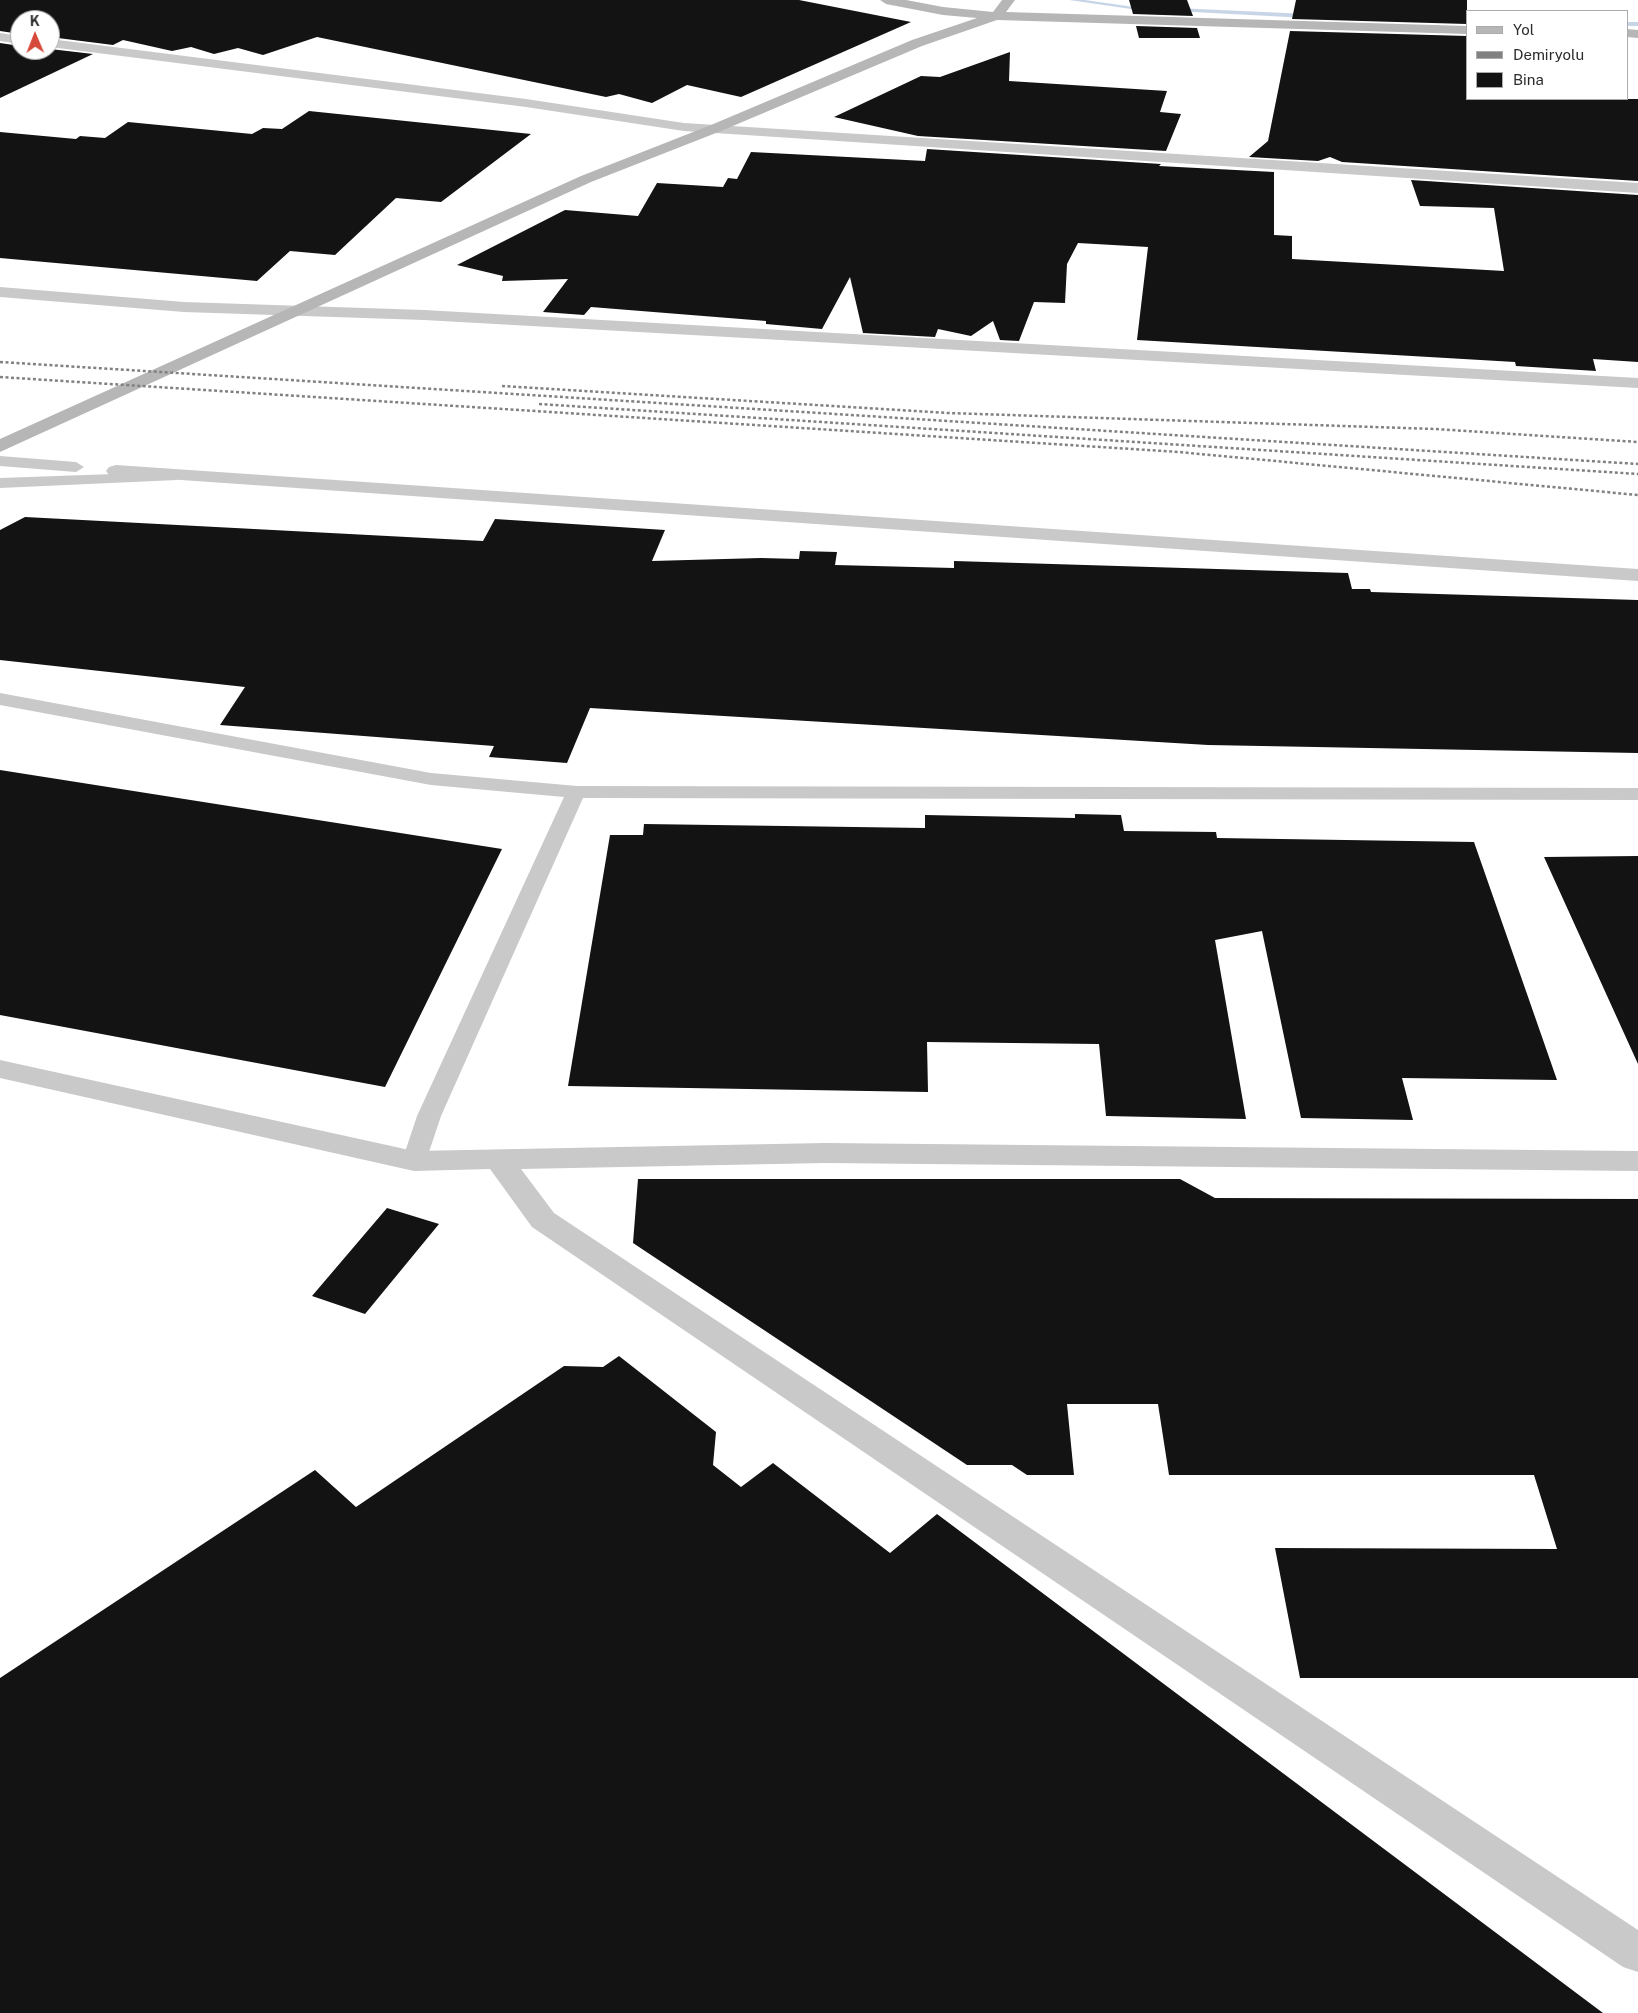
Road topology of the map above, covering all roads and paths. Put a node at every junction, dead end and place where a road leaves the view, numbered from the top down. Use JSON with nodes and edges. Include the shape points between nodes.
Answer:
{"nodes":[{"id":1,"x":886,"y":0,"type":"edge"},
{"id":2,"x":962,"y":0,"type":"edge"},
{"id":3,"x":986,"y":2,"type":"dead end"},
{"id":4,"x":1007,"y":2,"type":"edge"},
{"id":5,"x":943,"y":11,"type":"junction"},
{"id":6,"x":996,"y":16,"type":"junction"},
{"id":7,"x":1193,"y":22,"type":"junction"},
{"id":8,"x":921,"y":23,"type":"dead end"},
{"id":9,"x":1466,"y":30,"type":"edge"},
{"id":10,"x":60,"y":44,"type":"edge"},
{"id":11,"x":757,"y":95,"type":"dead end"},
{"id":12,"x":684,"y":127,"type":"junction"},
{"id":13,"x":716,"y":128,"type":"junction"},
{"id":14,"x":586,"y":179,"type":"junction"},
{"id":15,"x":1638,"y":188,"type":"edge"},
{"id":16,"x":0,"y":292,"type":"edge"},
{"id":17,"x":1638,"y":383,"type":"edge"},
{"id":18,"x":0,"y":446,"type":"edge"},
{"id":19,"x":0,"y":461,"type":"edge"},
{"id":20,"x":116,"y":470,"type":"joint"},
{"id":21,"x":203,"y":476,"type":"junction"},
{"id":22,"x":0,"y":483,"type":"edge"},
{"id":23,"x":1638,"y":575,"type":"edge"},
{"id":24,"x":0,"y":699,"type":"edge"},
{"id":25,"x":577,"y":792,"type":"junction"},
{"id":26,"x":1638,"y":794,"type":"edge"},
{"id":27,"x":0,"y":1069,"type":"edge"},
{"id":28,"x":497,"y":1158,"type":"junction"},
{"id":29,"x":1638,"y":1160,"type":"edge"},
{"id":30,"x":414,"y":1162,"type":"junction"},
{"id":31,"x":1638,"y":1953,"type":"edge"}],
"edges":[{"from":1,"to":5,"type":"street"},
{"from":2,"to":5,"type":"street"},
{"from":3,"to":4,"type":"street"},
{"from":4,"to":6,"type":"street"},
{"from":4,"to":7,"type":"street"},
{"from":5,"to":6,"type":"street"},
{"from":5,"to":8,"type":"street"},
{"from":6,"to":7,"type":"street"},
{"from":6,"to":13,"type":"street","via":[[917,43]]},
{"from":7,"to":9,"type":"street"},
{"from":10,"to":12,"type":"street","via":[[526,103]]},
{"from":11,"to":12,"type":"street"},
{"from":12,"to":13,"type":"street"},
{"from":12,"to":14,"type":"street"},
{"from":13,"to":14,"type":"street"},
{"from":13,"to":15,"type":"street"},
{"from":14,"to":18,"type":"street"},
{"from":16,"to":17,"type":"street","via":[[184,306],[463,317]]},
{"from":19,"to":20,"type":"lane"},
{"from":20,"to":21,"type":"street"},
{"from":21,"to":22,"type":"lane"},
{"from":21,"to":23,"type":"street"},
{"from":24,"to":25,"type":"lane","via":[[432,779]]},
{"from":25,"to":26,"type":"lane"},
{"from":25,"to":30,"type":"lane","via":[[430,1116]]},
{"from":27,"to":30,"type":"street"},
{"from":28,"to":29,"type":"street","via":[[825,1153]]},
{"from":28,"to":30,"type":"street"},
{"from":28,"to":31,"type":"street","via":[[543,1220]]}]}
